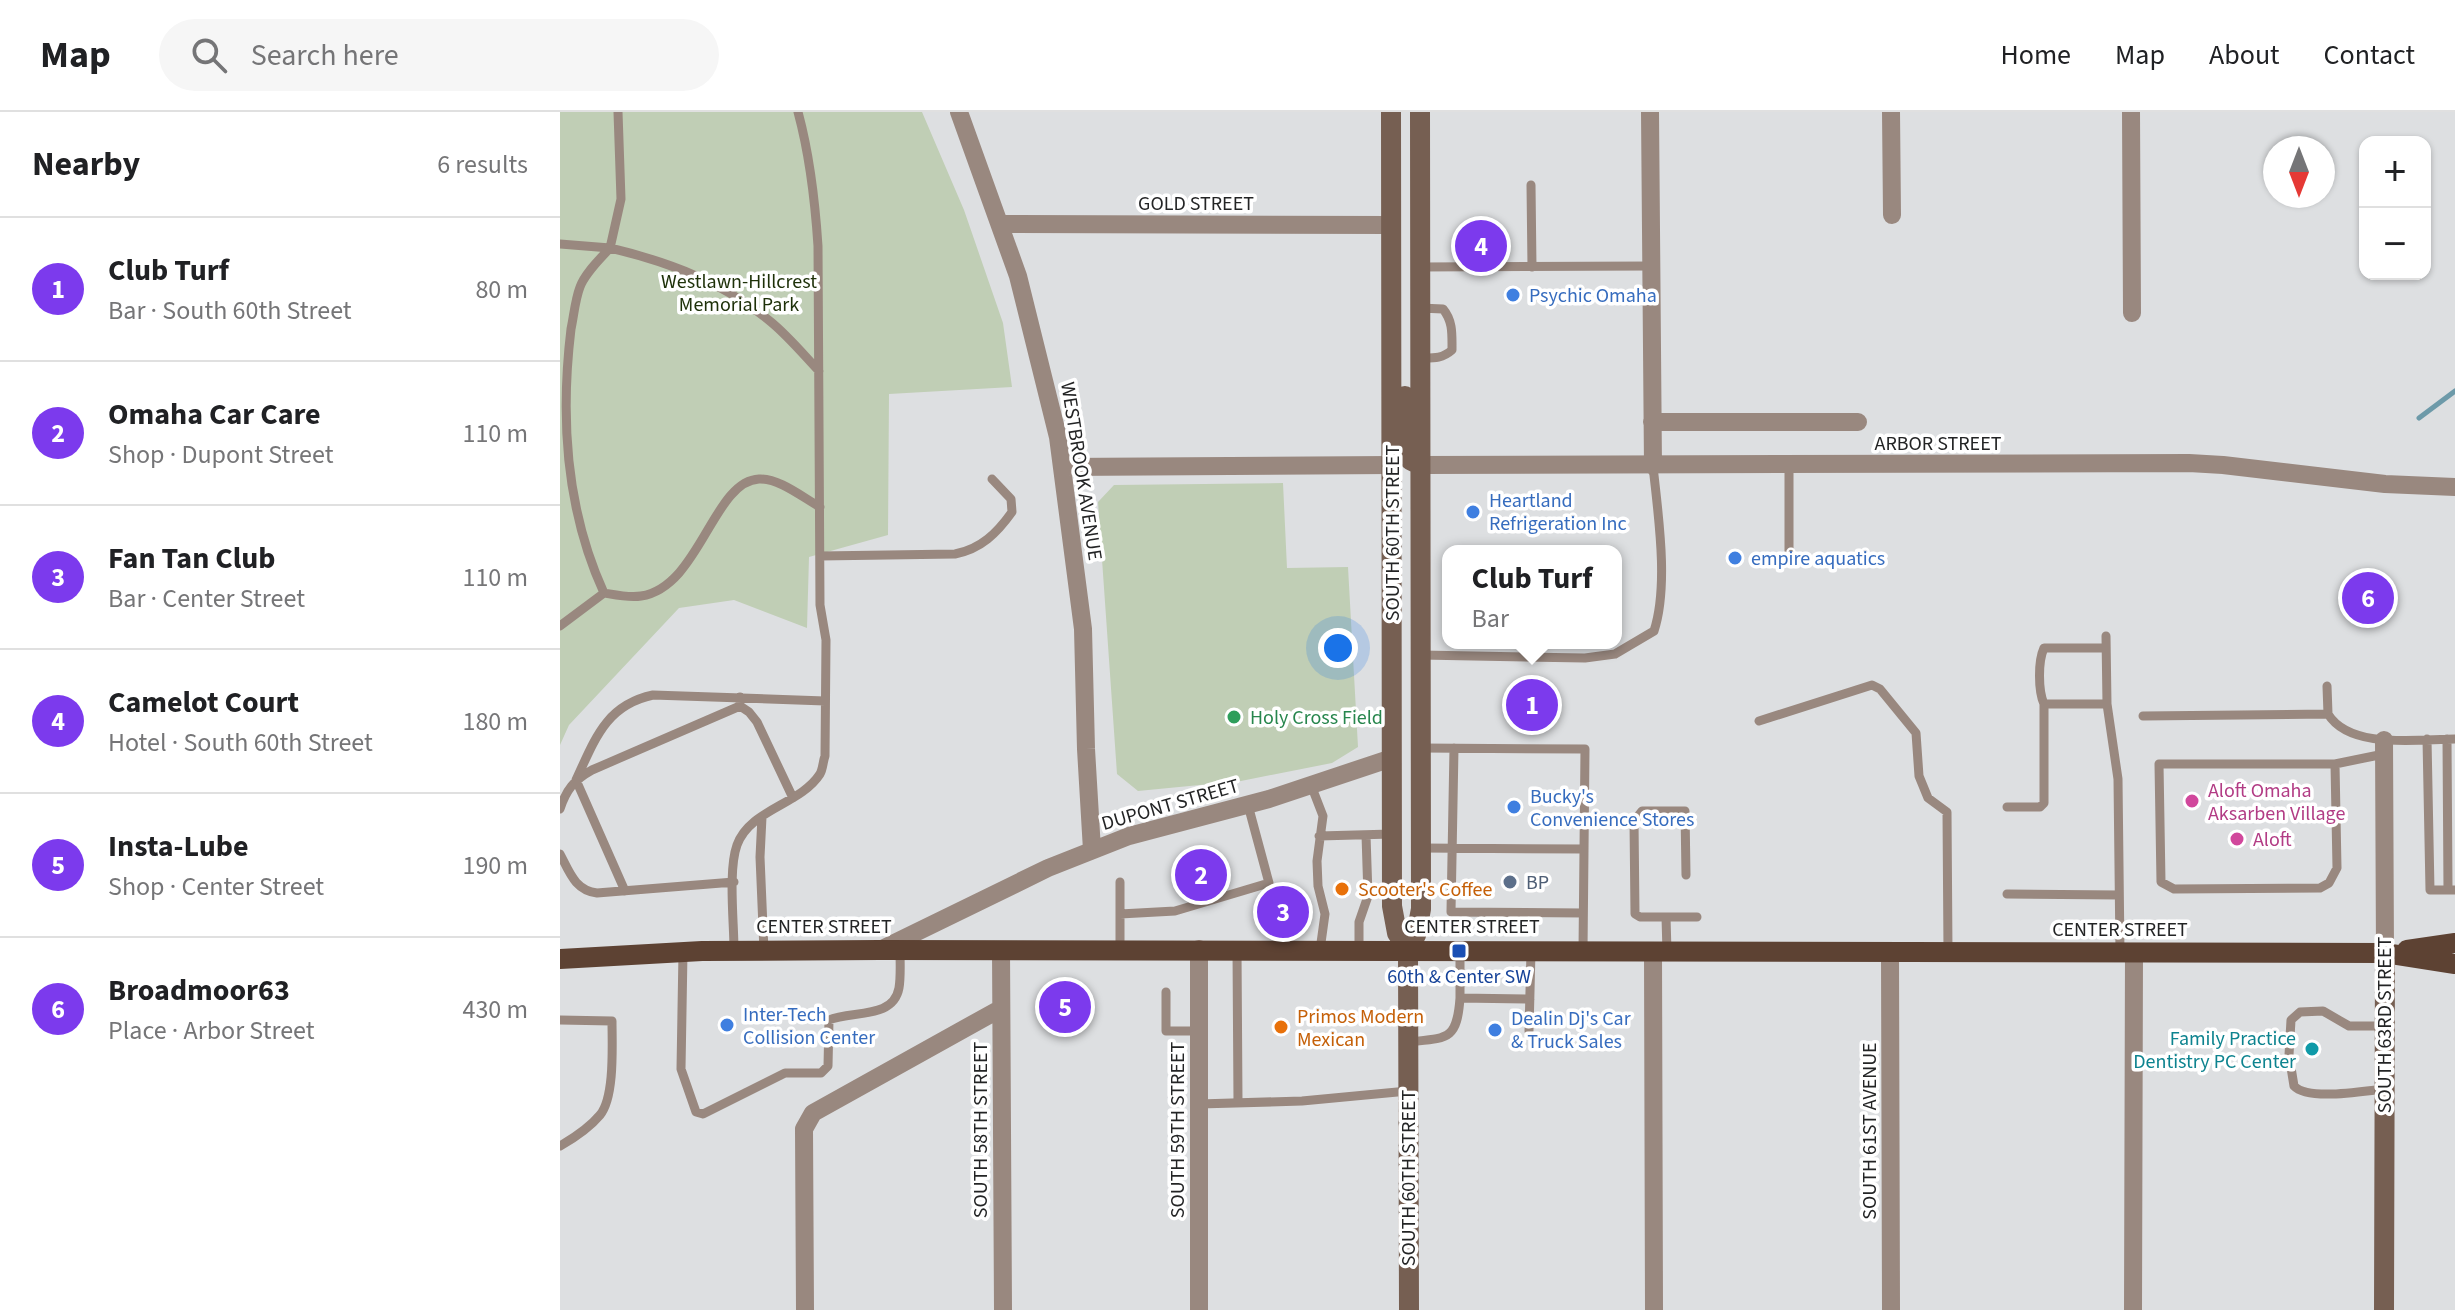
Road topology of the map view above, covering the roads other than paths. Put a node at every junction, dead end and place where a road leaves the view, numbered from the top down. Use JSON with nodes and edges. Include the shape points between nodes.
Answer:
{"nodes":[{"id":1,"x":618,"y":112,"type":"edge"},
{"id":2,"x":798,"y":112,"type":"edge"},
{"id":3,"x":959,"y":112,"type":"edge"},
{"id":4,"x":1391,"y":112,"type":"edge"},
{"id":5,"x":1420,"y":112,"type":"edge"},
{"id":6,"x":1650,"y":112,"type":"edge"},
{"id":7,"x":1891,"y":112,"type":"edge"},
{"id":8,"x":2131,"y":112,"type":"edge"},
{"id":9,"x":1531,"y":185,"type":"dead end"},
{"id":10,"x":1892,"y":215,"type":"dead end"},
{"id":11,"x":1001,"y":224,"type":"junction"},
{"id":12,"x":1392,"y":225,"type":"junction"},
{"id":13,"x":560,"y":244,"type":"edge"},
{"id":14,"x":610,"y":248,"type":"junction"},
{"id":15,"x":1651,"y":266,"type":"junction"},
{"id":16,"x":1420,"y":267,"type":"junction"},
{"id":17,"x":1532,"y":267,"type":"junction"},
{"id":18,"x":1420,"y":308,"type":"junction"},
{"id":19,"x":2132,"y":313,"type":"dead end"},
{"id":20,"x":1391,"y":348,"type":"junction"},
{"id":21,"x":1420,"y":358,"type":"junction"},
{"id":22,"x":819,"y":371,"type":"junction"},
{"id":23,"x":1652,"y":422,"type":"junction"},
{"id":24,"x":1858,"y":422,"type":"dead end"},
{"id":25,"x":1391,"y":465,"type":"junction"},
{"id":26,"x":1420,"y":465,"type":"junction"},
{"id":27,"x":1789,"y":465,"type":"junction"},
{"id":28,"x":1653,"y":466,"type":"junction"},
{"id":29,"x":1063,"y":467,"type":"junction"},
{"id":30,"x":992,"y":479,"type":"dead end"},
{"id":31,"x":2455,"y":487,"type":"edge"},
{"id":32,"x":820,"y":507,"type":"junction"},
{"id":33,"x":820,"y":556,"type":"junction"},
{"id":34,"x":1789,"y":561,"type":"dead end"},
{"id":35,"x":1420,"y":591,"type":"junction"},
{"id":36,"x":604,"y":593,"type":"junction"},
{"id":37,"x":560,"y":626,"type":"edge"},
{"id":38,"x":2106,"y":636,"type":"dead end"},
{"id":39,"x":2106,"y":648,"type":"junction"},
{"id":40,"x":1421,"y":655,"type":"junction"},
{"id":41,"x":2327,"y":686,"type":"dead end"},
{"id":42,"x":825,"y":701,"type":"junction"},
{"id":43,"x":740,"y":702,"type":"junction"},
{"id":44,"x":2044,"y":704,"type":"junction"},
{"id":45,"x":2107,"y":704,"type":"junction"},
{"id":46,"x":2328,"y":714,"type":"junction"},
{"id":47,"x":2143,"y":716,"type":"dead end"},
{"id":48,"x":1759,"y":721,"type":"dead end"},
{"id":49,"x":2427,"y":739,"type":"junction"},
{"id":50,"x":2451,"y":739,"type":"edge"},
{"id":51,"x":2384,"y":747,"type":"junction"},
{"id":52,"x":1421,"y":748,"type":"junction"},
{"id":53,"x":1454,"y":748,"type":"junction"},
{"id":54,"x":1392,"y":758,"type":"junction"},
{"id":55,"x":2335,"y":764,"type":"junction"},
{"id":56,"x":576,"y":780,"type":"junction"},
{"id":57,"x":1311,"y":785,"type":"junction"},
{"id":58,"x":793,"y":798,"type":"junction"},
{"id":59,"x":1248,"y":805,"type":"junction"},
{"id":60,"x":2007,"y":807,"type":"dead end"},
{"id":61,"x":560,"y":809,"type":"edge"},
{"id":62,"x":762,"y":817,"type":"junction"},
{"id":63,"x":1392,"y":834,"type":"junction"},
{"id":64,"x":1366,"y":835,"type":"junction"},
{"id":65,"x":1319,"y":836,"type":"junction"},
{"id":66,"x":1421,"y":848,"type":"junction"},
{"id":67,"x":1452,"y":848,"type":"junction"},
{"id":68,"x":1584,"y":849,"type":"junction"},
{"id":69,"x":1092,"y":850,"type":"junction"},
{"id":70,"x":560,"y":854,"type":"edge"},
{"id":71,"x":1686,"y":875,"type":"dead end"},
{"id":72,"x":734,"y":882,"type":"junction"},
{"id":73,"x":1120,"y":882,"type":"dead end"},
{"id":74,"x":2452,"y":890,"type":"edge"},
{"id":75,"x":625,"y":891,"type":"junction"},
{"id":76,"x":2007,"y":894,"type":"dead end"},
{"id":77,"x":2119,"y":895,"type":"junction"},
{"id":78,"x":1583,"y":913,"type":"junction"},
{"id":79,"x":1120,"y":914,"type":"junction"},
{"id":80,"x":1666,"y":917,"type":"junction"},
{"id":81,"x":1697,"y":917,"type":"dead end"},
{"id":82,"x":2455,"y":943,"type":"edge"},
{"id":83,"x":1199,"y":949,"type":"junction"},
{"id":84,"x":1237,"y":949,"type":"junction"},
{"id":85,"x":890,"y":950,"type":"junction"},
{"id":86,"x":1001,"y":950,"type":"junction"},
{"id":87,"x":1120,"y":950,"type":"junction"},
{"id":88,"x":1320,"y":950,"type":"junction"},
{"id":89,"x":1359,"y":950,"type":"junction"},
{"id":90,"x":1408,"y":950,"type":"junction"},
{"id":91,"x":1460,"y":950,"type":"junction"},
{"id":92,"x":734,"y":951,"type":"junction"},
{"id":93,"x":764,"y":951,"type":"junction"},
{"id":94,"x":1531,"y":951,"type":"junction"},
{"id":95,"x":1583,"y":951,"type":"junction"},
{"id":96,"x":683,"y":952,"type":"junction"},
{"id":97,"x":1660,"y":952,"type":"junction"},
{"id":98,"x":1890,"y":952,"type":"junction"},
{"id":99,"x":1948,"y":952,"type":"junction"},
{"id":100,"x":2127,"y":953,"type":"junction"},
{"id":101,"x":2385,"y":953,"type":"junction"},
{"id":102,"x":560,"y":959,"type":"edge"},
{"id":103,"x":2455,"y":964,"type":"edge"},
{"id":104,"x":1166,"y":992,"type":"dead end"},
{"id":105,"x":1460,"y":998,"type":"junction"},
{"id":106,"x":1530,"y":999,"type":"junction"},
{"id":107,"x":1000,"y":1009,"type":"junction"},
{"id":108,"x":560,"y":1020,"type":"edge"},
{"id":109,"x":2384,"y":1026,"type":"junction"},
{"id":110,"x":1199,"y":1031,"type":"junction"},
{"id":111,"x":1529,"y":1031,"type":"dead end"},
{"id":112,"x":1408,"y":1042,"type":"junction"},
{"id":113,"x":2384,"y":1089,"type":"junction"},
{"id":114,"x":1408,"y":1091,"type":"junction"},
{"id":115,"x":1238,"y":1102,"type":"junction"},
{"id":116,"x":1199,"y":1104,"type":"junction"},
{"id":117,"x":560,"y":1146,"type":"edge"},
{"id":118,"x":805,"y":1310,"type":"edge"},
{"id":119,"x":1003,"y":1310,"type":"edge"},
{"id":120,"x":1199,"y":1310,"type":"edge"},
{"id":121,"x":1409,"y":1310,"type":"edge"},
{"id":122,"x":1654,"y":1310,"type":"edge"},
{"id":123,"x":1891,"y":1310,"type":"edge"},
{"id":124,"x":2133,"y":1310,"type":"edge"},
{"id":125,"x":2384,"y":1310,"type":"edge"}],
"edges":[{"from":1,"to":14,"type":"lane","via":[[621,199]]},
{"from":2,"to":22,"type":"lane","via":[[815,200]]},
{"from":3,"to":11,"type":"street","name":"WESTBROOK AVENUE"},
{"from":4,"to":12,"type":"main road","name":"SOUTH 60TH STREET"},
{"from":5,"to":16,"type":"main road","name":"SOUTH 60TH STREET"},
{"from":6,"to":15,"type":"street"},
{"from":7,"to":10,"type":"street"},
{"from":8,"to":19,"type":"street"},
{"from":9,"to":17,"type":"lane"},
{"from":11,"to":12,"type":"street","name":"GOLD STREET"},
{"from":11,"to":29,"type":"street","name":"WESTBROOK AVENUE","via":[[1037,345]]},
{"from":12,"to":20,"type":"main road","name":"SOUTH 60TH STREET"},
{"from":13,"to":14,"type":"lane"},
{"from":14,"to":22,"type":"lane","via":[[671,264],[726,290],[773,324]]},
{"from":14,"to":36,"type":"lane","via":[[580,285],[561,410],[572,501],[582,542]]},
{"from":15,"to":17,"type":"lane"},
{"from":15,"to":23,"type":"street"},
{"from":16,"to":17,"type":"lane"},
{"from":16,"to":18,"type":"main road","name":"SOUTH 60TH STREET"},
{"from":18,"to":21,"type":"main road","name":"SOUTH 60TH STREET"},
{"from":18,"to":21,"type":"lane","via":[[1443,309],[1452,331],[1452,350],[1438,358]]},
{"from":20,"to":25,"type":"main road","name":"SOUTH 60TH STREET"},
{"from":20,"to":26,"type":"main road","via":[[1404,367],[1406,453]]},
{"from":21,"to":26,"type":"main road","name":"SOUTH 60TH STREET"},
{"from":22,"to":32,"type":"lane"},
{"from":23,"to":24,"type":"street"},
{"from":23,"to":28,"type":"street"},
{"from":25,"to":29,"type":"street"},
{"from":25,"to":35,"type":"main road","via":[[1400,471],[1409,492],[1410,571]]},
{"from":25,"to":54,"type":"main road","name":"SOUTH 60TH STREET"},
{"from":26,"to":28,"type":"street","name":"ARBOR STREET"},
{"from":26,"to":35,"type":"main road","name":"SOUTH 60TH STREET"},
{"from":27,"to":28,"type":"street","name":"ARBOR STREET"},
{"from":27,"to":31,"type":"street","name":"ARBOR STREET","via":[[2189,463]]},
{"from":27,"to":34,"type":"lane"},
{"from":28,"to":40,"type":"lane","via":[[1661,610],[1654,631],[1615,654],[1585,658]]},
{"from":29,"to":69,"type":"street","name":"WESTBROOK AVENUE","via":[[1083,629]]},
{"from":30,"to":33,"type":"lane","via":[[1011,499],[1012,512],[969,551]]},
{"from":32,"to":33,"type":"lane"},
{"from":32,"to":36,"type":"lane","via":[[770,480],[748,481],[730,495],[692,556],[668,583],[638,597]]},
{"from":33,"to":42,"type":"lane"},
{"from":35,"to":40,"type":"main road","name":"SOUTH 60TH STREET"},
{"from":36,"to":37,"type":"lane"},
{"from":38,"to":39,"type":"lane"},
{"from":39,"to":44,"type":"lane","via":[[2044,648]]},
{"from":39,"to":45,"type":"lane"},
{"from":40,"to":52,"type":"main road","name":"SOUTH 60TH STREET"},
{"from":41,"to":46,"type":"lane"},
{"from":42,"to":43,"type":"lane"},
{"from":42,"to":58,"type":"lane","via":[[820,773]]},
{"from":43,"to":56,"type":"lane"},
{"from":43,"to":56,"type":"lane","via":[[669,695],[620,706]]},
{"from":43,"to":58,"type":"lane","via":[[757,722]]},
{"from":44,"to":45,"type":"lane"},
{"from":44,"to":60,"type":"lane","via":[[2044,803]]},
{"from":45,"to":77,"type":"lane","via":[[2118,779]]},
{"from":46,"to":47,"type":"lane"},
{"from":46,"to":51,"type":"lane","via":[[2338,726]]},
{"from":48,"to":99,"type":"lane","via":[[1872,685],[1916,733],[1919,776],[1928,798],[1947,812]]},
{"from":49,"to":50,"type":"lane"},
{"from":49,"to":51,"type":"lane"},
{"from":49,"to":74,"type":"lane","via":[[2430,890]]},
{"from":50,"to":74,"type":"lane"},
{"from":51,"to":55,"type":"lane"},
{"from":51,"to":101,"type":"street","name":"SOUTH 63RD STREET"},
{"from":52,"to":53,"type":"lane"},
{"from":52,"to":66,"type":"main road","name":"SOUTH 60TH STREET"},
{"from":53,"to":67,"type":"lane"},
{"from":53,"to":68,"type":"lane","via":[[1585,749]]},
{"from":54,"to":57,"type":"street","name":"DUPONT STREET"},
{"from":54,"to":63,"type":"main road","name":"SOUTH 60TH STREET"},
{"from":55,"to":55,"type":"lane","via":[[2159,764],[2161,882],[2174,889],[2320,888],[2329,883],[2337,868]]},
{"from":56,"to":61,"type":"lane"},
{"from":56,"to":75,"type":"lane"},
{"from":57,"to":59,"type":"street","name":"DUPONT STREET"},
{"from":57,"to":65,"type":"lane","via":[[1323,816]]},
{"from":58,"to":62,"type":"lane"},
{"from":59,"to":69,"type":"street","name":"DUPONT STREET"},
{"from":59,"to":79,"type":"lane","via":[[1269,883],[1175,911]]},
{"from":62,"to":72,"type":"lane","via":[[745,830],[737,846]]},
{"from":62,"to":93,"type":"lane"},
{"from":63,"to":64,"type":"lane"},
{"from":63,"to":90,"type":"main road","name":"SOUTH 60TH STREET","via":[[1394,922]]},
{"from":64,"to":65,"type":"lane"},
{"from":64,"to":89,"type":"lane","via":[[1368,896],[1359,922]]},
{"from":65,"to":88,"type":"lane","via":[[1318,886],[1325,914]]},
{"from":66,"to":67,"type":"lane"},
{"from":66,"to":90,"type":"main road","name":"SOUTH 60TH STREET","via":[[1420,922]]},
{"from":67,"to":68,"type":"lane"},
{"from":67,"to":78,"type":"lane","via":[[1451,912]]},
{"from":68,"to":78,"type":"lane"},
{"from":69,"to":85,"type":"street","name":"DUPONT STREET"},
{"from":70,"to":75,"type":"lane","via":[[576,885],[586,891]]},
{"from":71,"to":80,"type":"lane","via":[[1685,811],[1642,811],[1634,821],[1635,914]]},
{"from":72,"to":75,"type":"lane"},
{"from":72,"to":92,"type":"lane"},
{"from":73,"to":79,"type":"lane"},
{"from":76,"to":77,"type":"lane"},
{"from":77,"to":100,"type":"lane"},
{"from":78,"to":95,"type":"lane"},
{"from":79,"to":87,"type":"lane"},
{"from":80,"to":81,"type":"lane"},
{"from":80,"to":97,"type":"lane"},
{"from":82,"to":101,"type":"main road","name":"CENTER STREET"},
{"from":83,"to":84,"type":"main road","name":"CENTER STREET"},
{"from":83,"to":87,"type":"main road","name":"CENTER STREET"},
{"from":83,"to":110,"type":"street","name":"SOUTH 59TH STREET"},
{"from":84,"to":88,"type":"main road","name":"CENTER STREET"},
{"from":84,"to":115,"type":"lane"},
{"from":85,"to":86,"type":"main road","name":"CENTER STREET"},
{"from":85,"to":93,"type":"main road","name":"CENTER STREET"},
{"from":85,"to":96,"type":"lane","via":[[899,988],[895,999],[878,1012],[829,1020],[828,1066],[821,1073],[785,1073],[703,1114],[696,1112],[681,1069]]},
{"from":86,"to":87,"type":"main road","name":"CENTER STREET"},
{"from":86,"to":107,"type":"street","name":"SOUTH 58TH STREET"},
{"from":88,"to":89,"type":"main road","name":"CENTER STREET"},
{"from":89,"to":90,"type":"main road","name":"CENTER STREET"},
{"from":90,"to":91,"type":"main road","name":"CENTER STREET"},
{"from":90,"to":112,"type":"main road","name":"SOUTH 60TH STREET"},
{"from":91,"to":94,"type":"main road","name":"CENTER STREET"},
{"from":91,"to":105,"type":"lane"},
{"from":92,"to":93,"type":"main road","name":"CENTER STREET"},
{"from":92,"to":96,"type":"main road","name":"CENTER STREET"},
{"from":94,"to":95,"type":"main road","name":"CENTER STREET"},
{"from":94,"to":106,"type":"lane"},
{"from":95,"to":97,"type":"main road","name":"CENTER STREET"},
{"from":96,"to":102,"type":"main road","name":"CENTER STREET"},
{"from":97,"to":98,"type":"main road","name":"CENTER STREET"},
{"from":97,"to":122,"type":"street"},
{"from":98,"to":99,"type":"main road","name":"CENTER STREET"},
{"from":98,"to":123,"type":"street","name":"SOUTH 61ST AVENUE"},
{"from":99,"to":100,"type":"main road","name":"CENTER STREET"},
{"from":100,"to":101,"type":"main road","name":"CENTER STREET"},
{"from":100,"to":124,"type":"street"},
{"from":101,"to":103,"type":"main road","name":"CENTER STREET"},
{"from":101,"to":109,"type":"main road","name":"SOUTH 63RD STREET"},
{"from":104,"to":110,"type":"lane","via":[[1166,1031]]},
{"from":105,"to":106,"type":"lane"},
{"from":105,"to":112,"type":"lane","via":[[1453,1032],[1444,1039]]},
{"from":106,"to":111,"type":"lane"},
{"from":107,"to":118,"type":"street","via":[[808,1119]]},
{"from":107,"to":119,"type":"street","name":"SOUTH 58TH STREET"},
{"from":108,"to":117,"type":"lane","via":[[612,1021],[613,1058],[602,1113]]},
{"from":109,"to":113,"type":"main road","name":"SOUTH 63RD STREET"},
{"from":109,"to":113,"type":"lane","via":[[2356,1027],[2326,1012],[2302,1012],[2291,1020],[2289,1043],[2298,1090],[2317,1094]]},
{"from":110,"to":116,"type":"street","name":"SOUTH 59TH STREET"},
{"from":112,"to":114,"type":"main road","name":"SOUTH 60TH STREET"},
{"from":113,"to":125,"type":"main road","name":"SOUTH 63RD STREET"},
{"from":114,"to":115,"type":"lane"},
{"from":114,"to":121,"type":"main road","name":"SOUTH 60TH STREET"},
{"from":115,"to":116,"type":"lane"},
{"from":116,"to":120,"type":"street","name":"SOUTH 59TH STREET"}]}
